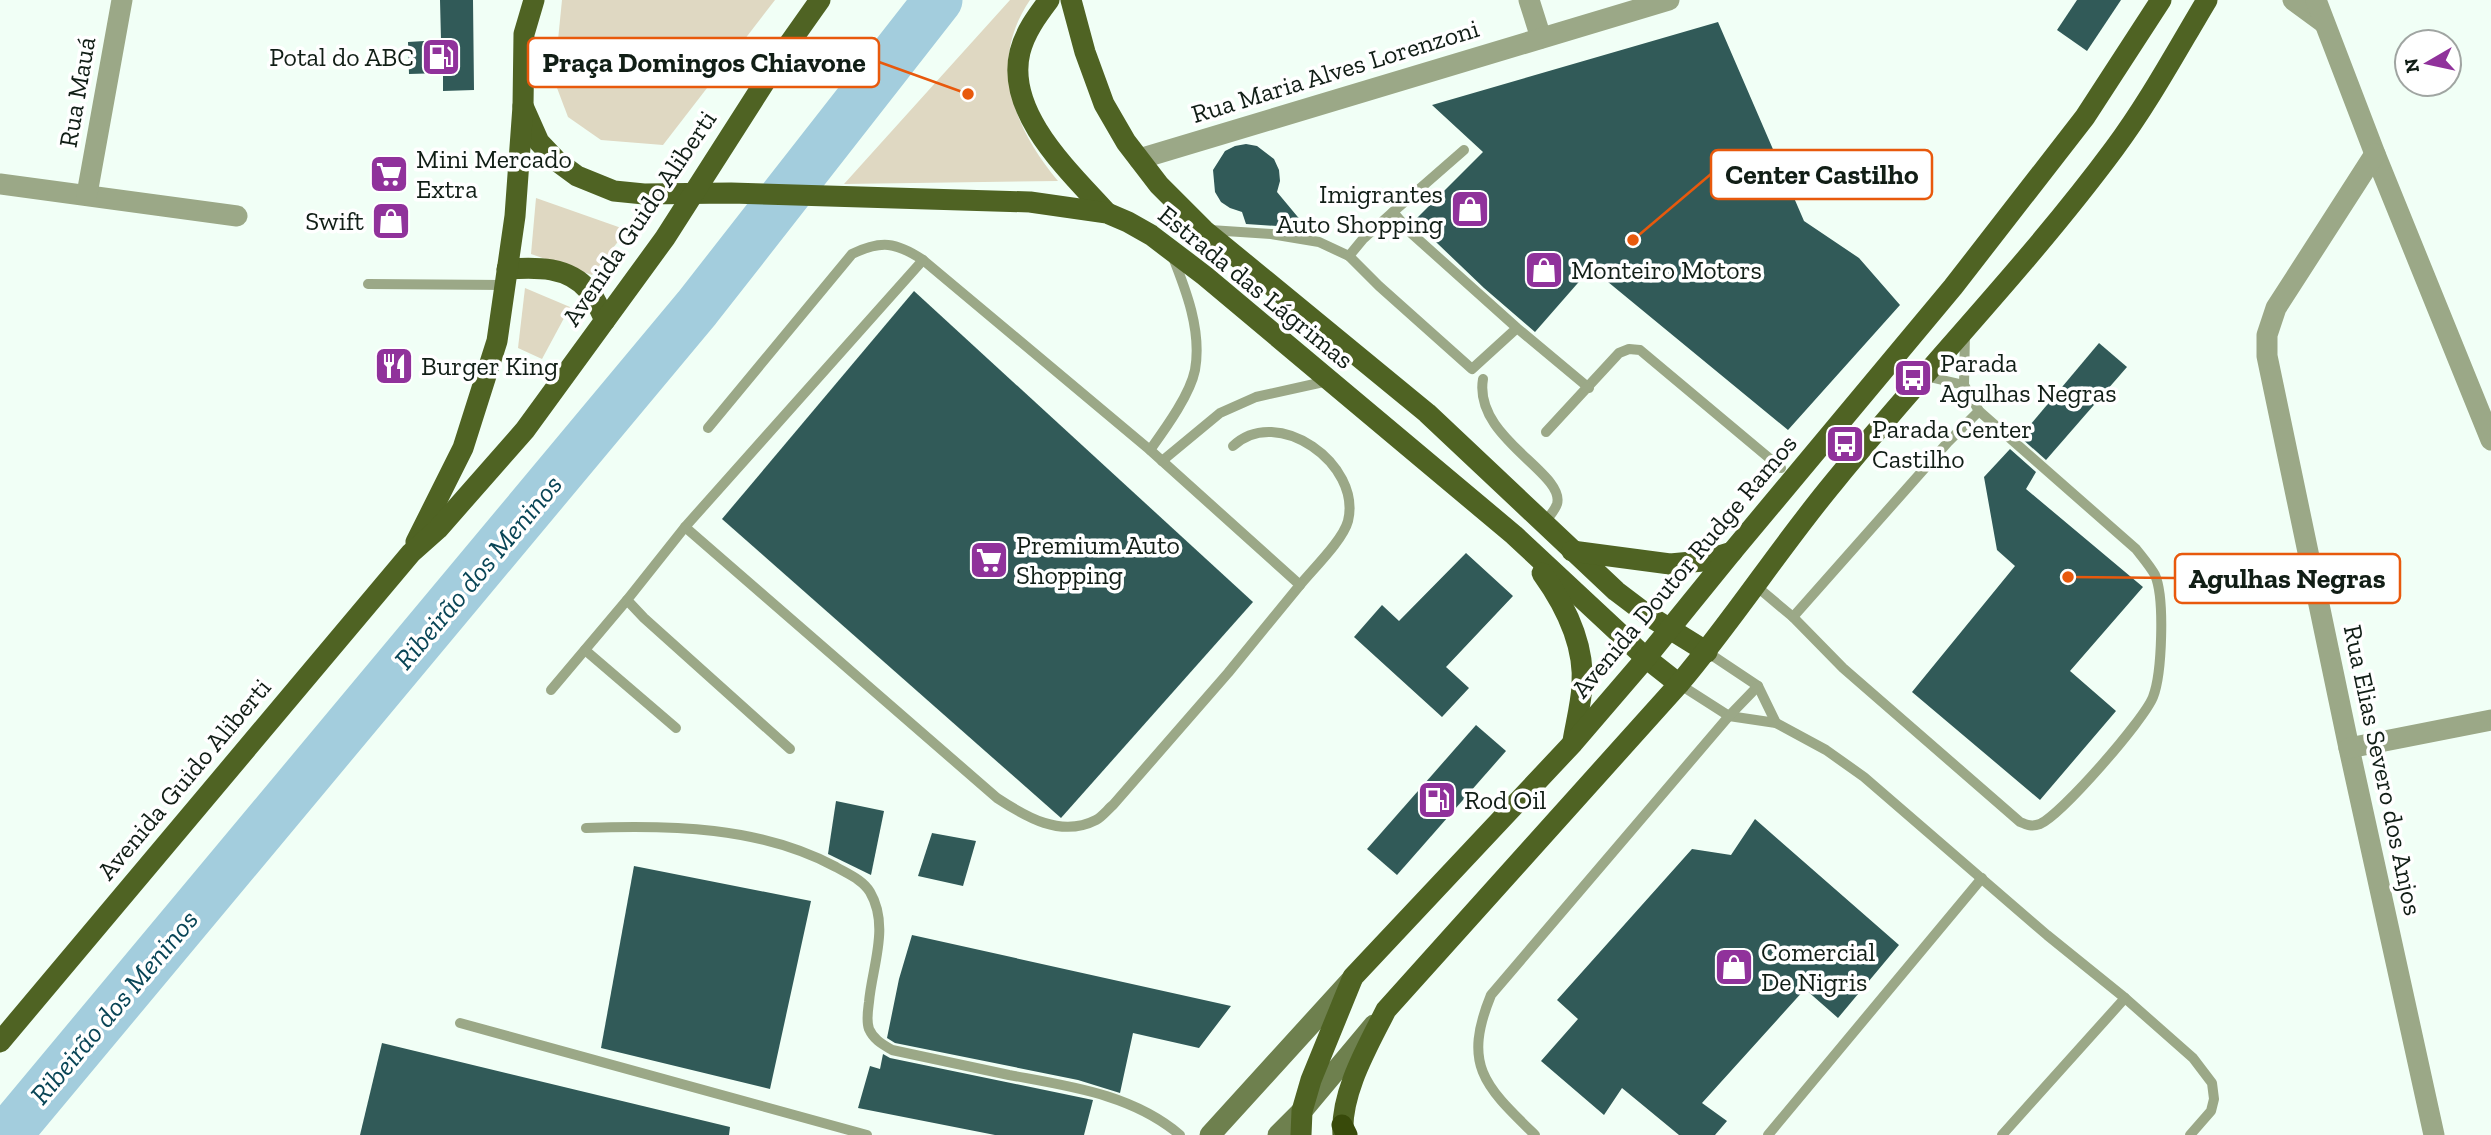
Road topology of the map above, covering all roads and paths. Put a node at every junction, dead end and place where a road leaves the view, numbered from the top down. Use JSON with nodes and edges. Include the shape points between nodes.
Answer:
{"nodes":[{"id":1,"x":122,"y":0,"type":"edge"},
{"id":2,"x":525,"y":0,"type":"edge"},
{"id":3,"x":534,"y":0,"type":"edge"},
{"id":4,"x":820,"y":0,"type":"edge"},
{"id":5,"x":1049,"y":0,"type":"edge"},
{"id":6,"x":1072,"y":0,"type":"edge"},
{"id":7,"x":1529,"y":0,"type":"edge"},
{"id":8,"x":1669,"y":0,"type":"edge"},
{"id":9,"x":2161,"y":0,"type":"edge"},
{"id":10,"x":2207,"y":0,"type":"edge"},
{"id":11,"x":2293,"y":0,"type":"edge"},
{"id":12,"x":2316,"y":0,"type":"edge"},
{"id":13,"x":2323,"y":22,"type":"junction"},
{"id":14,"x":524,"y":34,"type":"junction"},
{"id":15,"x":1541,"y":38,"type":"junction"},
{"id":16,"x":523,"y":106,"type":"junction"},
{"id":17,"x":1464,"y":150,"type":"dead end"},
{"id":18,"x":2375,"y":155,"type":"junction"},
{"id":19,"x":1139,"y":159,"type":"junction"},
{"id":20,"x":0,"y":184,"type":"edge"},
{"id":21,"x":87,"y":194,"type":"junction"},
{"id":22,"x":692,"y":194,"type":"junction"},
{"id":23,"x":1107,"y":212,"type":"junction"},
{"id":24,"x":1393,"y":212,"type":"junction"},
{"id":25,"x":237,"y":216,"type":"dead end"},
{"id":26,"x":1204,"y":230,"type":"junction"},
{"id":27,"x":1170,"y":250,"type":"junction"},
{"id":28,"x":1349,"y":256,"type":"junction"},
{"id":29,"x":923,"y":260,"type":"junction"},
{"id":30,"x":506,"y":277,"type":"junction"},
{"id":31,"x":368,"y":285,"type":"dead end"},
{"id":32,"x":605,"y":320,"type":"junction"},
{"id":33,"x":1517,"y":328,"type":"junction"},
{"id":34,"x":1965,"y":328,"type":"junction"},
{"id":35,"x":1925,"y":376,"type":"junction"},
{"id":36,"x":1483,"y":379,"type":"dead end"},
{"id":37,"x":1328,"y":381,"type":"junction"},
{"id":38,"x":1964,"y":385,"type":"junction"},
{"id":39,"x":1589,"y":388,"type":"junction"},
{"id":40,"x":1979,"y":411,"type":"junction"},
{"id":41,"x":708,"y":428,"type":"dead end"},
{"id":42,"x":1546,"y":432,"type":"dead end"},
{"id":43,"x":2491,"y":440,"type":"edge"},
{"id":44,"x":1233,"y":446,"type":"dead end"},
{"id":45,"x":1150,"y":450,"type":"junction"},
{"id":46,"x":1163,"y":461,"type":"junction"},
{"id":47,"x":1781,"y":468,"type":"dead end"},
{"id":48,"x":1545,"y":522,"type":"junction"},
{"id":49,"x":685,"y":527,"type":"junction"},
{"id":50,"x":1514,"y":535,"type":"junction"},
{"id":51,"x":1571,"y":551,"type":"junction"},
{"id":52,"x":1732,"y":552,"type":"junction"},
{"id":53,"x":411,"y":553,"type":"junction"},
{"id":54,"x":1300,"y":585,"type":"junction"},
{"id":55,"x":1756,"y":586,"type":"junction"},
{"id":56,"x":627,"y":600,"type":"junction"},
{"id":57,"x":1793,"y":617,"type":"junction"},
{"id":58,"x":1669,"y":628,"type":"junction"},
{"id":59,"x":585,"y":650,"type":"junction"},
{"id":60,"x":1707,"y":652,"type":"junction"},
{"id":61,"x":1646,"y":658,"type":"junction"},
{"id":62,"x":1679,"y":684,"type":"junction"},
{"id":63,"x":1758,"y":686,"type":"junction"},
{"id":64,"x":551,"y":690,"type":"dead end"},
{"id":65,"x":1729,"y":716,"type":"junction"},
{"id":66,"x":2491,"y":720,"type":"edge"},
{"id":67,"x":1776,"y":723,"type":"junction"},
{"id":68,"x":676,"y":728,"type":"dead end"},
{"id":69,"x":1573,"y":743,"type":"junction"},
{"id":70,"x":2349,"y":747,"type":"junction"},
{"id":71,"x":790,"y":749,"type":"dead end"},
{"id":72,"x":586,"y":828,"type":"dead end"},
{"id":73,"x":1982,"y":878,"type":"junction"},
{"id":74,"x":1353,"y":977,"type":"junction"},
{"id":75,"x":2124,"y":998,"type":"junction"},
{"id":76,"x":1386,"y":1010,"type":"junction"},
{"id":77,"x":460,"y":1023,"type":"dead end"},
{"id":78,"x":0,"y":1042,"type":"edge"},
{"id":79,"x":1302,"y":1111,"type":"junction"},
{"id":80,"x":1344,"y":1132,"type":"edge"},
{"id":81,"x":867,"y":1135,"type":"edge"},
{"id":82,"x":1180,"y":1135,"type":"edge"},
{"id":83,"x":1210,"y":1135,"type":"edge"},
{"id":84,"x":1278,"y":1135,"type":"edge"},
{"id":85,"x":1301,"y":1135,"type":"edge"},
{"id":86,"x":1535,"y":1135,"type":"edge"},
{"id":87,"x":1768,"y":1135,"type":"edge"},
{"id":88,"x":2002,"y":1135,"type":"edge"},
{"id":89,"x":2190,"y":1135,"type":"edge"},
{"id":90,"x":2434,"y":1135,"type":"edge"}],
"edges":[{"from":1,"to":21,"type":"street","name":"Rua Mauá"},
{"from":2,"to":14,"type":"street"},
{"from":3,"to":14,"type":"main road","name":"Avenida Guido Aliberti"},
{"from":4,"to":22,"type":"main road","name":"Avenida Guido Aliberti"},
{"from":5,"to":23,"type":"main road","via":[[1020,52],[1024,98],[1047,144]]},
{"from":6,"to":19,"type":"main road","name":"Estrada das Lágrimas","via":[[1098,90]]},
{"from":7,"to":15,"type":"street"},
{"from":8,"to":15,"type":"street","name":"Rua Maria Alves Lorenzoni"},
{"from":9,"to":52,"type":"main road","name":"Avenida Doutor Rudge Ramos","via":[[2085,117],[1962,276]]},
{"from":10,"to":34,"type":"main road","via":[[2115,147]]},
{"from":11,"to":13,"type":"street"},
{"from":12,"to":13,"type":"street"},
{"from":13,"to":18,"type":"street"},
{"from":14,"to":16,"type":"main road","name":"Avenida Guido Aliberti"},
{"from":15,"to":19,"type":"street","name":"Rua Maria Alves Lorenzoni"},
{"from":16,"to":22,"type":"main road","name":"Estrada das Lágrimas","via":[[539,142],[577,176],[614,191]]},
{"from":16,"to":30,"type":"main road","name":"Avenida Guido Aliberti"},
{"from":17,"to":24,"type":"lane"},
{"from":18,"to":43,"type":"street"},
{"from":18,"to":70,"type":"street","name":"Rua Elias Severo dos Anjos","via":[[2276,308],[2267,335],[2267,356]]},
{"from":19,"to":26,"type":"main road","name":"Estrada das Lágrimas"},
{"from":20,"to":21,"type":"street"},
{"from":21,"to":25,"type":"street"},
{"from":22,"to":23,"type":"main road","name":"Estrada das Lágrimas","via":[[1030,202]]},
{"from":22,"to":32,"type":"main road","name":"Avenida Guido Aliberti"},
{"from":23,"to":27,"type":"main road","name":"Estrada das Lágrimas"},
{"from":24,"to":28,"type":"lane"},
{"from":24,"to":33,"type":"lane"},
{"from":26,"to":28,"type":"lane","via":[[1319,242]]},
{"from":26,"to":48,"type":"main road","name":"Estrada das Lágrimas","via":[[1427,413]]},
{"from":27,"to":37,"type":"main road","name":"Estrada das Lágrimas"},
{"from":27,"to":45,"type":"lane","via":[[1188,296],[1196,339],[1195,371],[1178,408]]},
{"from":28,"to":33,"type":"lane","via":[[1472,369]]},
{"from":29,"to":41,"type":"lane","via":[[886,243],[852,254]]},
{"from":29,"to":45,"type":"lane"},
{"from":29,"to":49,"type":"lane"},
{"from":30,"to":31,"type":"lane"},
{"from":30,"to":32,"type":"main road","via":[[534,267],[556,270],[590,291]]},
{"from":30,"to":53,"type":"main road","name":"Avenida Guido Aliberti","via":[[497,341],[463,449]]},
{"from":32,"to":53,"type":"main road","name":"Avenida Guido Aliberti","via":[[525,430]]},
{"from":33,"to":39,"type":"lane"},
{"from":34,"to":35,"type":"main road"},
{"from":34,"to":38,"type":"lane"},
{"from":35,"to":38,"type":"lane"},
{"from":35,"to":55,"type":"main road","via":[[1833,482]]},
{"from":36,"to":48,"type":"lane","via":[[1482,400],[1488,415],[1557,494],[1557,503]]},
{"from":37,"to":46,"type":"lane","via":[[1256,397],[1220,413]]},
{"from":37,"to":50,"type":"main road","name":"Estrada das Lágrimas"},
{"from":38,"to":40,"type":"lane"},
{"from":39,"to":42,"type":"lane"},
{"from":39,"to":47,"type":"lane","via":[[1619,353],[1640,350]]},
{"from":40,"to":57,"type":"lane"},
{"from":40,"to":57,"type":"lane","via":[[2136,550],[2156,578],[2161,625],[2152,698],[2137,724],[2069,800],[2038,825],[2020,822],[1843,668]]},
{"from":44,"to":54,"type":"lane","via":[[1245,438],[1279,433],[1314,447],[1341,476],[1348,522]]},
{"from":45,"to":46,"type":"lane"},
{"from":46,"to":54,"type":"lane"},
{"from":48,"to":51,"type":"main road","name":"Estrada das Lágrimas"},
{"from":49,"to":54,"type":"lane","via":[[997,798],[1026,817],[1053,826],[1097,819],[1113,805]]},
{"from":49,"to":56,"type":"lane"},
{"from":50,"to":61,"type":"main road","name":"Estrada das Lágrimas"},
{"from":50,"to":69,"type":"main road","via":[[1557,594],[1582,660]]},
{"from":51,"to":52,"type":"main road","via":[[1670,564]]},
{"from":51,"to":58,"type":"main road","name":"Estrada das Lágrimas","via":[[1616,591]]},
{"from":52,"to":58,"type":"main road","name":"Avenida Doutor Rudge Ramos"},
{"from":53,"to":78,"type":"main road","name":"Avenida Guido Aliberti"},
{"from":55,"to":57,"type":"lane"},
{"from":55,"to":60,"type":"main road"},
{"from":56,"to":59,"type":"lane"},
{"from":56,"to":71,"type":"lane"},
{"from":58,"to":60,"type":"main road","name":"Estrada das Lágrimas"},
{"from":58,"to":61,"type":"main road","name":"Avenida Doutor Rudge Ramos"},
{"from":59,"to":64,"type":"lane"},
{"from":59,"to":68,"type":"lane"},
{"from":60,"to":62,"type":"main road"},
{"from":60,"to":63,"type":"lane"},
{"from":61,"to":62,"type":"main road","name":"Estrada das Lágrimas"},
{"from":61,"to":69,"type":"main road","name":"Avenida Doutor Rudge Ramos"},
{"from":62,"to":65,"type":"lane"},
{"from":62,"to":76,"type":"main road"},
{"from":63,"to":65,"type":"lane"},
{"from":63,"to":67,"type":"lane"},
{"from":65,"to":67,"type":"lane"},
{"from":65,"to":86,"type":"lane","via":[[1491,995],[1480,1020],[1480,1071]]},
{"from":66,"to":70,"type":"street"},
{"from":67,"to":73,"type":"lane","via":[[1864,777]]},
{"from":69,"to":74,"type":"main road","name":"Avenida Doutor Rudge Ramos"},
{"from":70,"to":90,"type":"street","name":"Rua Elias Severo dos Anjos"},
{"from":72,"to":82,"type":"lane","via":[[694,829],[768,841],[813,855],[855,878],[869,891],[878,913],[867,1012],[869,1028],[878,1042],[892,1050],[1129,1103]]},
{"from":73,"to":75,"type":"lane"},
{"from":73,"to":87,"type":"lane"},
{"from":74,"to":79,"type":"main road"},
{"from":74,"to":83,"type":"street","name":"Avenida Doutor Rudge Ramos"},
{"from":75,"to":88,"type":"lane"},
{"from":75,"to":89,"type":"lane","via":[[2193,1058],[2212,1083],[2211,1111]]},
{"from":76,"to":79,"type":"street"},
{"from":76,"to":80,"type":"main road","via":[[1355,1074]]},
{"from":77,"to":81,"type":"lane"},
{"from":79,"to":84,"type":"street"},
{"from":79,"to":85,"type":"main road"}]}
